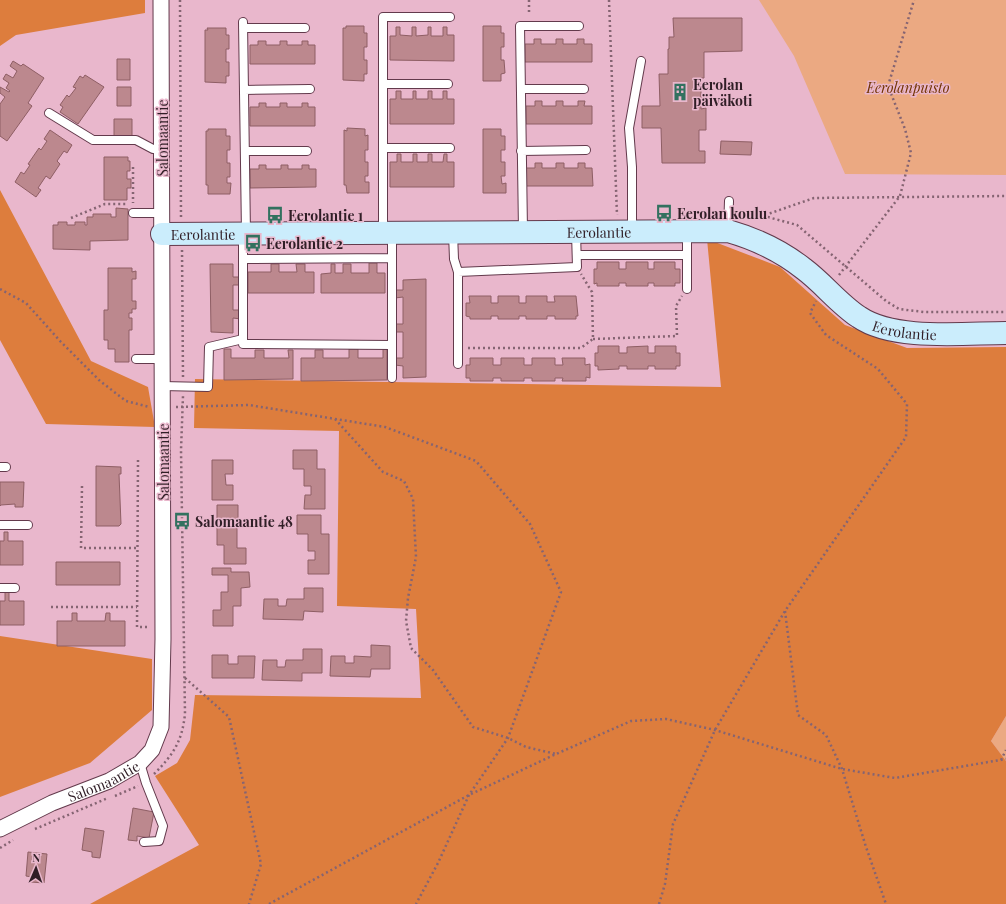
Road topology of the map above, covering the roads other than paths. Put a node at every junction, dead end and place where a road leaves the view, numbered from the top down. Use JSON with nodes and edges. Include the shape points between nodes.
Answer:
{"nodes":[{"id":1,"x":161,"y":0,"type":"edge"},
{"id":2,"x":450,"y":17,"type":"dead end"},
{"id":3,"x":579,"y":26,"type":"dead end"},
{"id":4,"x":305,"y":28,"type":"dead end"},
{"id":5,"x":641,"y":61,"type":"dead end"},
{"id":6,"x":383,"y":84,"type":"junction"},
{"id":7,"x":448,"y":84,"type":"dead end"},
{"id":8,"x":584,"y":88,"type":"dead end"},
{"id":9,"x":310,"y":89,"type":"dead end"},
{"id":10,"x":521,"y":89,"type":"junction"},
{"id":11,"x":244,"y":90,"type":"junction"},
{"id":12,"x":48,"y":113,"type":"dead end"},
{"id":13,"x":383,"y":148,"type":"junction"},
{"id":14,"x":450,"y":148,"type":"dead end"},
{"id":15,"x":162,"y":149,"type":"junction"},
{"id":16,"x":586,"y":150,"type":"dead end"},
{"id":17,"x":245,"y":151,"type":"junction"},
{"id":18,"x":307,"y":151,"type":"dead end"},
{"id":19,"x":521,"y":151,"type":"junction"},
{"id":20,"x":729,"y":201,"type":"dead end"},
{"id":21,"x":133,"y":213,"type":"road end"},
{"id":22,"x":162,"y":224,"type":"junction"},
{"id":23,"x":687,"y":231,"type":"junction"},
{"id":24,"x":728,"y":231,"type":"junction"},
{"id":25,"x":453,"y":232,"type":"junction"},
{"id":26,"x":523,"y":232,"type":"junction"},
{"id":27,"x":576,"y":232,"type":"junction"},
{"id":28,"x":632,"y":232,"type":"junction"},
{"id":29,"x":388,"y":233,"type":"junction"},
{"id":30,"x":245,"y":234,"type":"junction"},
{"id":31,"x":577,"y":255,"type":"junction"},
{"id":32,"x":687,"y":255,"type":"junction"},
{"id":33,"x":392,"y":258,"type":"junction"},
{"id":34,"x":243,"y":259,"type":"junction"},
{"id":35,"x":458,"y":272,"type":"junction"},
{"id":36,"x":687,"y":289,"type":"road end"},
{"id":37,"x":1006,"y":333,"type":"edge"},
{"id":38,"x":243,"y":339,"type":"junction"},
{"id":39,"x":392,"y":345,"type":"junction"},
{"id":40,"x":136,"y":359,"type":"dead end"},
{"id":41,"x":163,"y":360,"type":"junction"},
{"id":42,"x":458,"y":364,"type":"dead end"},
{"id":43,"x":392,"y":378,"type":"dead end"},
{"id":44,"x":162,"y":386,"type":"junction"},
{"id":45,"x":0,"y":525,"type":"edge"},
{"id":46,"x":28,"y":525,"type":"dead end"},
{"id":47,"x":0,"y":588,"type":"edge"},
{"id":48,"x":15,"y":588,"type":"dead end"},
{"id":49,"x":140,"y":763,"type":"junction"},
{"id":50,"x":0,"y":829,"type":"edge"},
{"id":51,"x":144,"y":842,"type":"dead end"}],
"edges":[{"from":1,"to":15,"type":"street","name":"Salomaantie"},
{"from":2,"to":6,"type":"lane","via":[[383,17]]},
{"from":3,"to":10,"type":"lane","via":[[520,26]]},
{"from":4,"to":11,"type":"lane","via":[[243,25]]},
{"from":5,"to":28,"type":"lane","via":[[629,128]]},
{"from":6,"to":7,"type":"lane"},
{"from":6,"to":13,"type":"lane"},
{"from":8,"to":10,"type":"lane"},
{"from":9,"to":11,"type":"lane"},
{"from":10,"to":19,"type":"lane"},
{"from":11,"to":17,"type":"lane"},
{"from":12,"to":15,"type":"lane","via":[[93,140],[136,140],[153,149]]},
{"from":13,"to":14,"type":"lane"},
{"from":13,"to":29,"type":"lane"},
{"from":15,"to":22,"type":"street","name":"Salomaantie"},
{"from":16,"to":19,"type":"lane"},
{"from":17,"to":18,"type":"lane"},
{"from":17,"to":30,"type":"lane"},
{"from":19,"to":26,"type":"lane"},
{"from":20,"to":24,"type":"lane"},
{"from":21,"to":22,"type":"lane"},
{"from":22,"to":30,"type":"street","name":"Eerolantie"},
{"from":22,"to":41,"type":"street","name":"Salomaantie"},
{"from":23,"to":24,"type":"street","name":"Eerolantie"},
{"from":23,"to":28,"type":"street","name":"Eerolantie"},
{"from":23,"to":32,"type":"lane"},
{"from":24,"to":37,"type":"street","name":"Eerolantie","via":[[755,239],[804,268],[859,318],[892,330],[930,334]]},
{"from":25,"to":26,"type":"street","name":"Eerolantie"},
{"from":25,"to":29,"type":"street","name":"Eerolantie"},
{"from":25,"to":35,"type":"lane","via":[[454,259]]},
{"from":26,"to":27,"type":"street","name":"Eerolantie"},
{"from":27,"to":28,"type":"street","name":"Eerolantie"},
{"from":27,"to":31,"type":"lane"},
{"from":29,"to":30,"type":"street","name":"Eerolantie"},
{"from":29,"to":33,"type":"lane"},
{"from":30,"to":34,"type":"lane"},
{"from":31,"to":32,"type":"lane"},
{"from":31,"to":35,"type":"lane","via":[[577,268]]},
{"from":32,"to":36,"type":"lane"},
{"from":33,"to":34,"type":"lane"},
{"from":33,"to":39,"type":"lane"},
{"from":34,"to":38,"type":"lane"},
{"from":35,"to":42,"type":"lane"},
{"from":38,"to":39,"type":"lane","via":[[243,344]]},
{"from":38,"to":44,"type":"lane","via":[[209,346],[208,387]]},
{"from":39,"to":43,"type":"lane"},
{"from":40,"to":41,"type":"lane"},
{"from":41,"to":44,"type":"street","name":"Salomaantie"},
{"from":44,"to":49,"type":"street","name":"Salomaantie","via":[[161,727],[152,750]]},
{"from":45,"to":46,"type":"lane"},
{"from":47,"to":48,"type":"lane"},
{"from":49,"to":50,"type":"street","name":"Salomaantie","via":[[109,781],[52,803]]},
{"from":49,"to":51,"type":"lane","via":[[163,826],[159,841]]}]}
